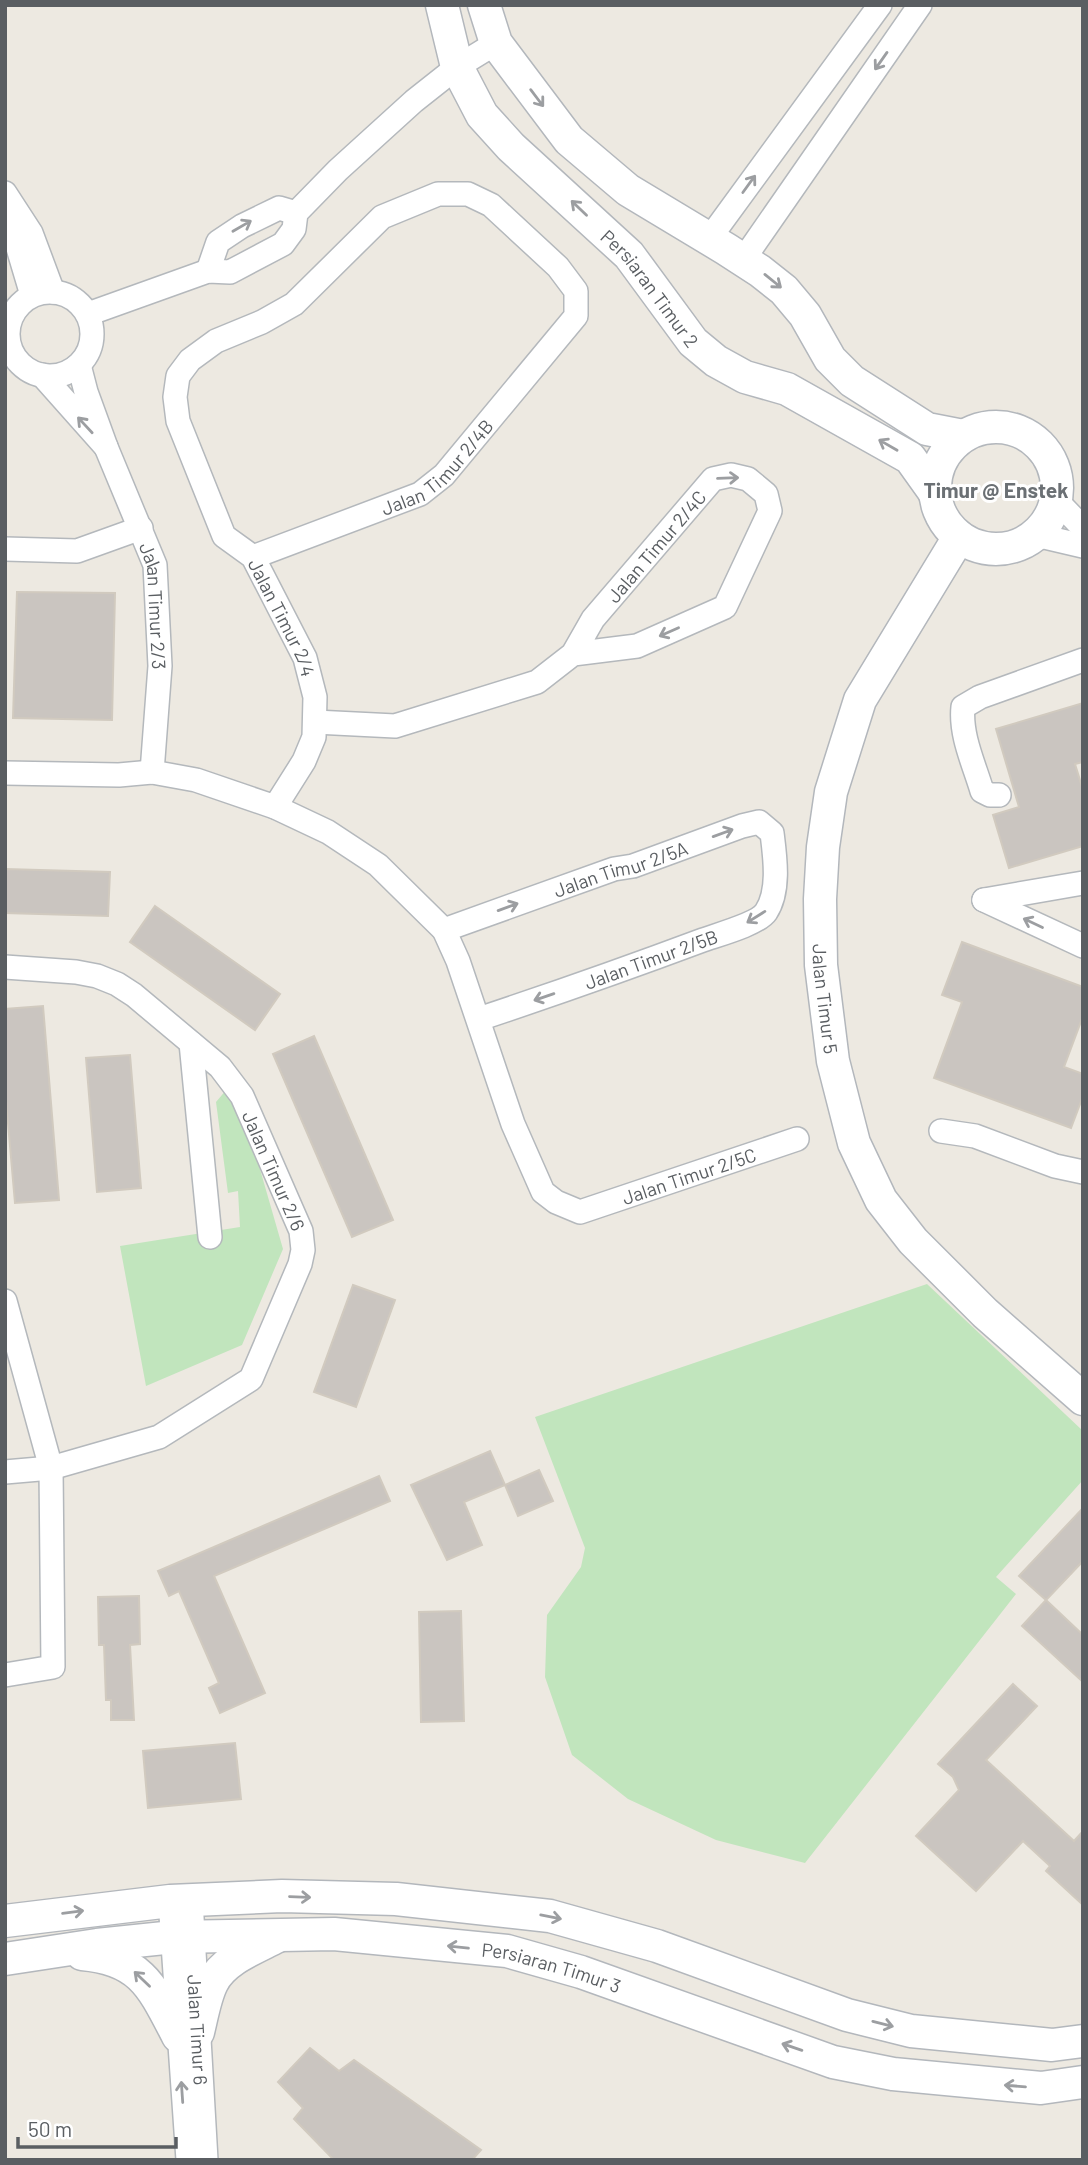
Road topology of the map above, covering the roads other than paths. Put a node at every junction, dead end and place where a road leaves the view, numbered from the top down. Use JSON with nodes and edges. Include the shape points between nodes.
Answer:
{"nodes":[{"id":1,"x":442,"y":5,"type":"edge"},
{"id":2,"x":484,"y":5,"type":"edge"},
{"id":3,"x":880,"y":5,"type":"edge"},
{"id":4,"x":920,"y":5,"type":"edge"},
{"id":5,"x":496,"y":43,"type":"junction"},
{"id":6,"x":457,"y":67,"type":"junction"},
{"id":7,"x":6,"y":195,"type":"edge"},
{"id":8,"x":296,"y":213,"type":"junction"},
{"id":9,"x":709,"y":239,"type":"junction"},
{"id":10,"x":743,"y":260,"type":"junction"},
{"id":11,"x":208,"y":271,"type":"junction"},
{"id":12,"x":43,"y":293,"type":"junction"},
{"id":13,"x":88,"y":314,"type":"junction"},
{"id":14,"x":576,"y":316,"type":"joint"},
{"id":15,"x":8,"y":353,"type":"edge"},
{"id":16,"x":79,"y":365,"type":"junction"},
{"id":17,"x":41,"y":375,"type":"junction"},
{"id":18,"x":963,"y":436,"type":"junction"},
{"id":19,"x":106,"y":447,"type":"junction"},
{"id":20,"x":935,"y":493,"type":"junction"},
{"id":21,"x":1057,"y":501,"type":"junction"},
{"id":22,"x":141,"y":528,"type":"junction"},
{"id":23,"x":1083,"y":528,"type":"edge"},
{"id":24,"x":1036,"y":535,"type":"junction"},
{"id":25,"x":959,"y":537,"type":"junction"},
{"id":26,"x":1083,"y":546,"type":"edge"},
{"id":27,"x":5,"y":549,"type":"edge"},
{"id":28,"x":253,"y":558,"type":"junction"},
{"id":29,"x":573,"y":654,"type":"junction"},
{"id":30,"x":1083,"y":660,"type":"edge"},
{"id":31,"x":315,"y":722,"type":"junction"},
{"id":32,"x":152,"y":772,"type":"junction"},
{"id":33,"x":5,"y":773,"type":"edge"},
{"id":34,"x":999,"y":795,"type":"dead end"},
{"id":35,"x":275,"y":807,"type":"junction"},
{"id":36,"x":775,"y":857,"type":"joint"},
{"id":37,"x":1083,"y":883,"type":"edge"},
{"id":38,"x":444,"y":930,"type":"junction"},
{"id":39,"x":1083,"y":946,"type":"edge"},
{"id":40,"x":5,"y":967,"type":"edge"},
{"id":41,"x":479,"y":1019,"type":"junction"},
{"id":42,"x":191,"y":1043,"type":"junction"},
{"id":43,"x":941,"y":1131,"type":"dead end"},
{"id":44,"x":797,"y":1139,"type":"dead end"},
{"id":45,"x":1083,"y":1172,"type":"edge"},
{"id":46,"x":211,"y":1237,"type":"dead end"},
{"id":47,"x":5,"y":1301,"type":"edge"},
{"id":48,"x":1083,"y":1399,"type":"edge"},
{"id":49,"x":51,"y":1468,"type":"junction"},
{"id":50,"x":5,"y":1472,"type":"edge"},
{"id":51,"x":5,"y":1675,"type":"edge"},
{"id":52,"x":181,"y":1900,"type":"junction"},
{"id":53,"x":5,"y":1921,"type":"edge"},
{"id":54,"x":281,"y":1935,"type":"junction"},
{"id":55,"x":184,"y":1937,"type":"junction"},
{"id":56,"x":52,"y":1952,"type":"junction"},
{"id":57,"x":5,"y":1959,"type":"edge"},
{"id":58,"x":188,"y":2034,"type":"junction"},
{"id":59,"x":1083,"y":2040,"type":"edge"},
{"id":60,"x":1083,"y":2082,"type":"edge"},
{"id":61,"x":188,"y":2160,"type":"edge"},
{"id":62,"x":206,"y":2160,"type":"edge"}],
"edges":[{"from":1,"to":6,"type":"street","name":"Persiaran Timur 2"},
{"from":2,"to":5,"type":"street"},
{"from":9,"to":3,"type":"street","one_way":true},
{"from":4,"to":10,"type":"street","one_way":true},
{"from":5,"to":6,"type":"street"},
{"from":5,"to":9,"type":"street","one_way":true,"via":[[569,139],[628,190]]},
{"from":6,"to":8,"type":"street","via":[[414,101]]},
{"from":20,"to":6,"type":"street","name":"Persiaran Timur 2","one_way":true,"via":[[910,458],[799,395],[745,377],[694,342],[629,255],[482,115]]},
{"from":7,"to":12,"type":"street","via":[[31,233]]},
{"from":8,"to":11,"type":"street","via":[[294,229],[283,244],[230,272]]},
{"from":11,"to":8,"type":"street","one_way":true,"via":[[218,242],[242,226],[279,208]]},
{"from":9,"to":10,"type":"street"},
{"from":10,"to":18,"type":"street","one_way":true,"via":[[784,290],[805,315],[830,359],[852,381],[927,429]]},
{"from":11,"to":13,"type":"street"},
{"from":12,"to":13,"type":"street","via":[[67,295]]},
{"from":12,"to":15,"type":"street","via":[[21,303],[13,313]]},
{"from":13,"to":16,"type":"street","via":[[92,341]]},
{"from":14,"to":28,"type":"street","name":"Jalan Timur 2/4B","via":[[444,475],[420,494]]},
{"from":14,"to":28,"type":"street","name":"Jalan Timur 2/4","via":[[576,291],[558,267],[491,205],[468,194],[438,194],[382,217],[294,304],[216,341],[190,359],[178,376],[177,421],[224,536]]},
{"from":15,"to":17,"type":"street"},
{"from":16,"to":17,"type":"street","via":[[55,376]]},
{"from":16,"to":19,"type":"street","name":"Jalan Timur 2/3"},
{"from":19,"to":17,"type":"street","one_way":true},
{"from":18,"to":20,"type":"street","via":[[941,460]]},
{"from":18,"to":21,"type":"street","via":[[1003,426],[1023,432],[1040,444],[1052,461],[1058,480]]},
{"from":19,"to":22,"type":"street","name":"Jalan Timur 2/3"},
{"from":20,"to":25,"type":"street","name":"Persiaran Timur 2","via":[[947,525]]},
{"from":21,"to":23,"type":"street"},
{"from":21,"to":24,"type":"street"},
{"from":22,"to":27,"type":"street","via":[[77,551]]},
{"from":22,"to":32,"type":"street","name":"Jalan Timur 2/3","via":[[155,565],[158,606],[160,666]]},
{"from":24,"to":25,"type":"street","via":[[1018,546],[998,549]]},
{"from":24,"to":26,"type":"street"},
{"from":25,"to":48,"type":"street","name":"Jalan Timur 5","via":[[860,700],[831,792],[820,899],[821,965],[833,1061],[854,1143],[881,1200],[913,1241],[985,1313]]},
{"from":28,"to":31,"type":"street","name":"Jalan Timur 2/4","via":[[305,658],[315,696]]},
{"from":29,"to":29,"type":"street","name":"Jalan Timur 2/4C","one_way":true,"via":[[593,619],[713,479],[731,475],[748,479],[766,494],[769,512],[725,607],[637,646]]},
{"from":29,"to":31,"type":"street","name":"Jalan Timur 2/4C","via":[[537,682],[395,726]]},
{"from":30,"to":34,"type":"street","via":[[980,696],[963,707],[965,736],[982,791]]},
{"from":31,"to":35,"type":"street","name":"Jalan Timur 2/4","via":[[304,761]]},
{"from":32,"to":33,"type":"street"},
{"from":32,"to":35,"type":"street","via":[[196,779]]},
{"from":35,"to":38,"type":"street","via":[[328,832],[378,865]]},
{"from":38,"to":36,"type":"street","name":"Jalan Timur 2/5A","one_way":true,"via":[[759,822],[772,833]]},
{"from":36,"to":41,"type":"street","name":"Jalan Timur 2/5B","one_way":true,"via":[[773,896],[765,914],[621,971]]},
{"from":39,"to":37,"type":"street","one_way":true,"via":[[984,900]]},
{"from":38,"to":41,"type":"street"},
{"from":40,"to":42,"type":"street","name":"Jalan Timur 2/6","via":[[97,976],[134,995]]},
{"from":41,"to":44,"type":"street","name":"Jalan Timur 2/5C","via":[[513,1124],[543,1192],[580,1212]]},
{"from":42,"to":46,"type":"street"},
{"from":42,"to":49,"type":"street","name":"Jalan Timur 2/6","via":[[220,1067],[242,1096],[300,1231],[300,1264],[251,1379],[159,1437]]},
{"from":43,"to":45,"type":"street","via":[[975,1136]]},
{"from":47,"to":49,"type":"street"},
{"from":49,"to":50,"type":"street","name":"Jalan Timur 2/6"},
{"from":49,"to":51,"type":"street","via":[[53,1667]]},
{"from":53,"to":52,"type":"street","one_way":true},
{"from":52,"to":55,"type":"street","name":"Jalan Timur 6"},
{"from":52,"to":59,"type":"street","one_way":true,"via":[[282,1896],[396,1899],[550,1916],[657,1946],[847,2015],[911,2031],[1052,2045]]},
{"from":54,"to":55,"type":"street","name":"Persiaran Timur 3"},
{"from":54,"to":58,"type":"street","via":[[246,1952],[219,1973]]},
{"from":60,"to":54,"type":"street","name":"Persiaran Timur 3","one_way":true,"via":[[1041,2088],[892,2074],[833,2062],[581,1972],[507,1951],[334,1934]]},
{"from":55,"to":56,"type":"street","name":"Persiaran Timur 3"},
{"from":55,"to":58,"type":"street","name":"Jalan Timur 6"},
{"from":56,"to":57,"type":"street","name":"Persiaran Timur 3"},
{"from":58,"to":56,"type":"street","one_way":true,"via":[[146,1981],[129,1968],[108,1956]]},
{"from":61,"to":58,"type":"street","name":"Jalan Timur 6","one_way":true},
{"from":58,"to":62,"type":"street","name":"Jalan Timur 6"}]}
